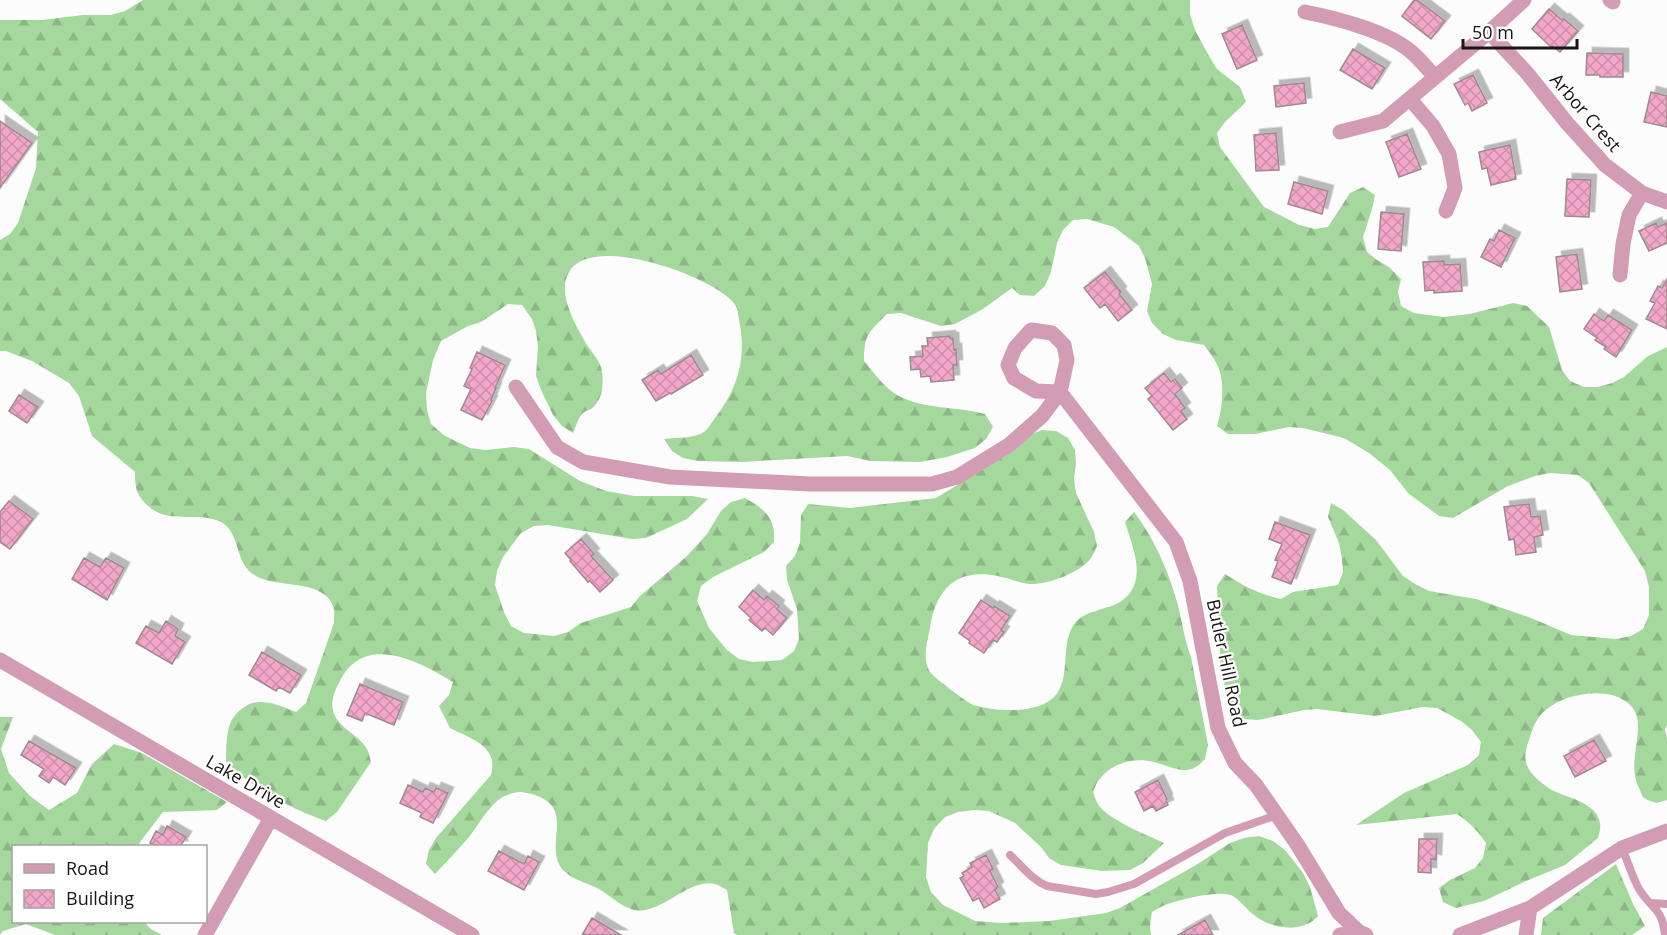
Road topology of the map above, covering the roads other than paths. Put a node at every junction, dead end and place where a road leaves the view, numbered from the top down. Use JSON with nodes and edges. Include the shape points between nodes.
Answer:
{"nodes":[{"id":1,"x":1524,"y":0,"type":"edge"},
{"id":2,"x":1305,"y":12,"type":"dead end"},
{"id":3,"x":1489,"y":32,"type":"junction"},
{"id":4,"x":1435,"y":77,"type":"junction"},
{"id":5,"x":1410,"y":99,"type":"junction"},
{"id":6,"x":1340,"y":132,"type":"dead end"},
{"id":7,"x":1642,"y":193,"type":"junction"},
{"id":8,"x":1667,"y":202,"type":"edge"},
{"id":9,"x":1446,"y":211,"type":"dead end"},
{"id":10,"x":1620,"y":275,"type":"dead end"},
{"id":11,"x":516,"y":387,"type":"dead end"},
{"id":12,"x":1060,"y":392,"type":"junction"},
{"id":13,"x":0,"y":660,"type":"edge"},
{"id":14,"x":1277,"y":815,"type":"junction"},
{"id":15,"x":271,"y":818,"type":"junction"},
{"id":16,"x":1667,"y":831,"type":"edge"},
{"id":17,"x":1622,"y":848,"type":"junction"},
{"id":18,"x":1010,"y":855,"type":"dead end"},
{"id":19,"x":1651,"y":903,"type":"junction"},
{"id":20,"x":1667,"y":904,"type":"edge"},
{"id":21,"x":1530,"y":908,"type":"junction"},
{"id":22,"x":1363,"y":933,"type":"edge"},
{"id":23,"x":205,"y":935,"type":"edge"},
{"id":24,"x":471,"y":935,"type":"edge"},
{"id":25,"x":1340,"y":935,"type":"edge"},
{"id":26,"x":1460,"y":935,"type":"edge"},
{"id":27,"x":1526,"y":935,"type":"edge"},
{"id":28,"x":1665,"y":935,"type":"edge"}],
"edges":[{"from":1,"to":3,"type":"street"},
{"from":2,"to":4,"type":"street","via":[[1336,18],[1389,38],[1409,50]]},
{"from":3,"to":4,"type":"street"},
{"from":3,"to":7,"type":"street","name":"Arbor Crest","via":[[1605,165]]},
{"from":4,"to":5,"type":"street"},
{"from":5,"to":6,"type":"street","via":[[1383,121]]},
{"from":5,"to":9,"type":"street","via":[[1433,126],[1449,154],[1455,188]]},
{"from":7,"to":8,"type":"street","name":"Arbor Crest"},
{"from":7,"to":10,"type":"street","via":[[1629,215]]},
{"from":11,"to":12,"type":"street","via":[[557,447],[583,462],[669,477],[810,484],[932,484],[957,477],[1010,445],[1042,416]]},
{"from":12,"to":12,"type":"street","via":[[1067,360],[1064,345],[1052,333],[1031,330],[1015,348],[1008,365],[1014,378],[1036,391]]},
{"from":12,"to":14,"type":"street","name":"Butler Hill Road","via":[[1176,542],[1190,581],[1218,728],[1234,763]]},
{"from":13,"to":15,"type":"street","name":"Lake Drive"},
{"from":14,"to":18,"type":"lane","via":[[1225,833],[1134,885],[1096,894],[1040,883]]},
{"from":14,"to":22,"type":"street","name":"Butler Hill Road","via":[[1339,913]]},
{"from":15,"to":23,"type":"street"},
{"from":15,"to":24,"type":"street","name":"Lake Drive"},
{"from":16,"to":17,"type":"street"},
{"from":17,"to":19,"type":"lane","via":[[1641,892]]},
{"from":17,"to":21,"type":"street"},
{"from":19,"to":20,"type":"lane"},
{"from":19,"to":28,"type":"lane","via":[[1659,912]]},
{"from":21,"to":26,"type":"street"},
{"from":21,"to":27,"type":"street"},
{"from":22,"to":25,"type":"street"}]}
